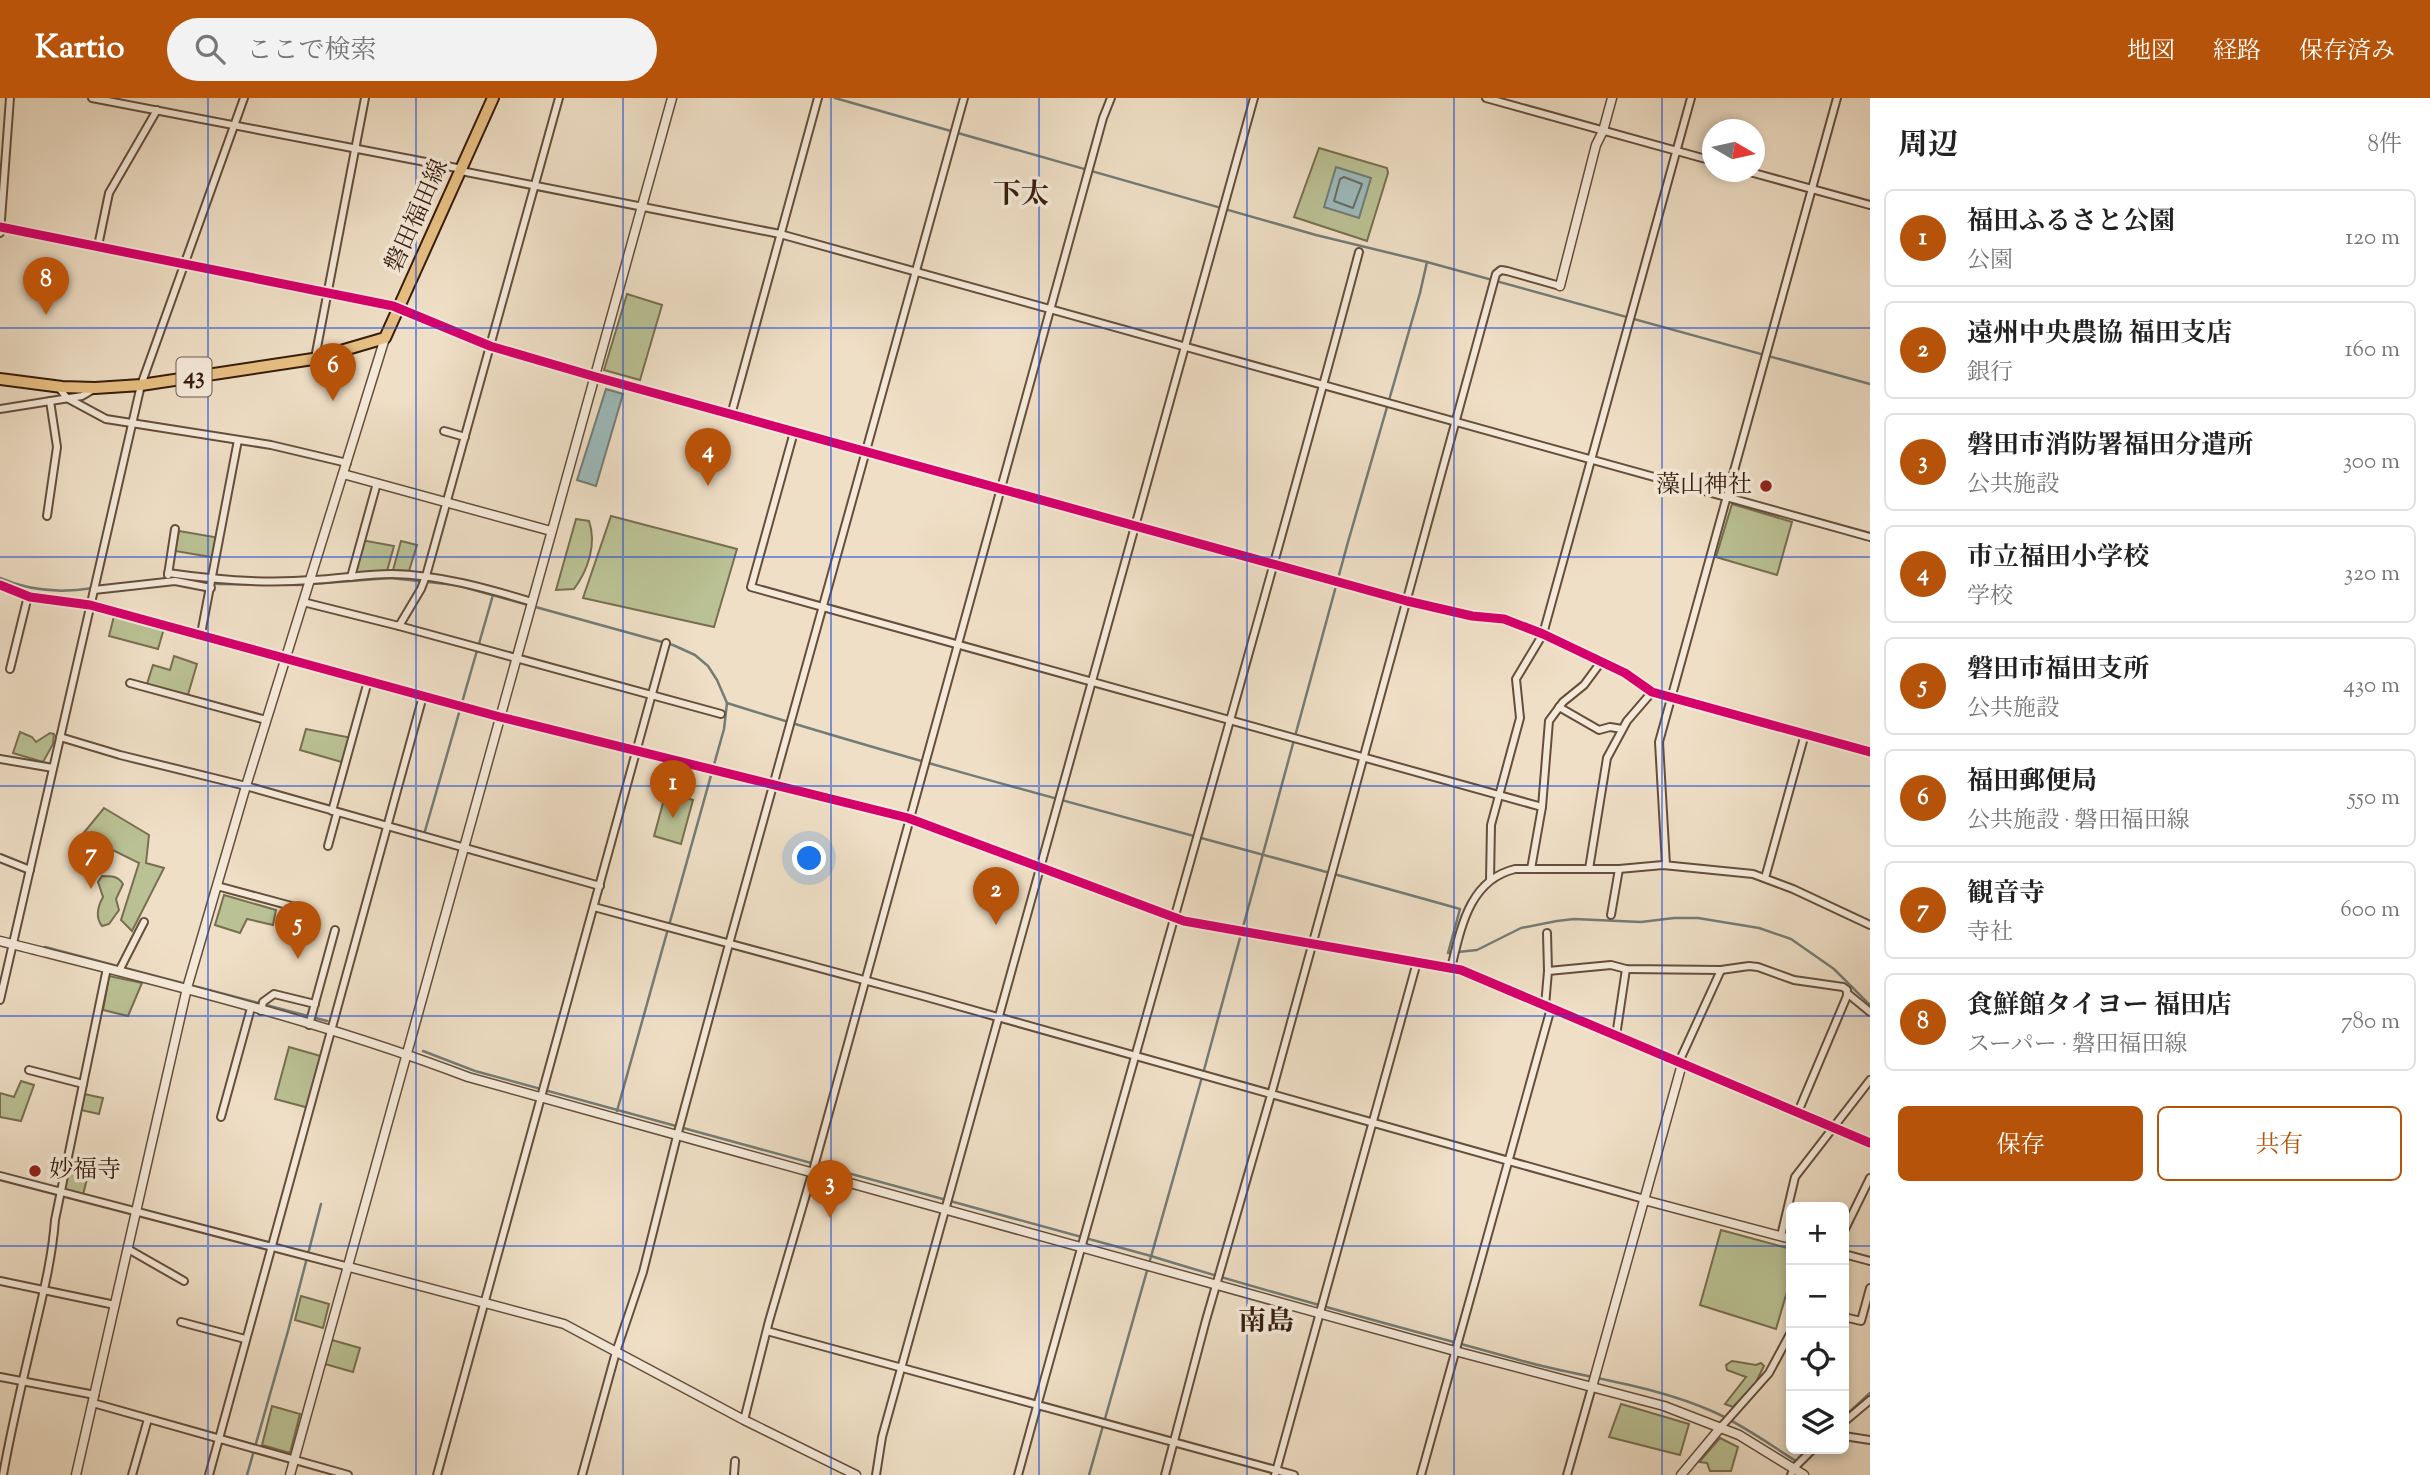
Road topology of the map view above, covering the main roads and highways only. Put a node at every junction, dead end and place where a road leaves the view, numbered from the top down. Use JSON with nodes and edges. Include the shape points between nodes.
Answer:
{"nodes":[{"id":1,"x":494,"y":98,"type":"edge"},
{"id":2,"x":0,"y":379,"type":"edge"}],
"edges":[{"from":1,"to":2,"type":"main road","name":"磐田福田線","number":"43","via":[[385,338],[315,358],[141,385],[58,387]]}]}
